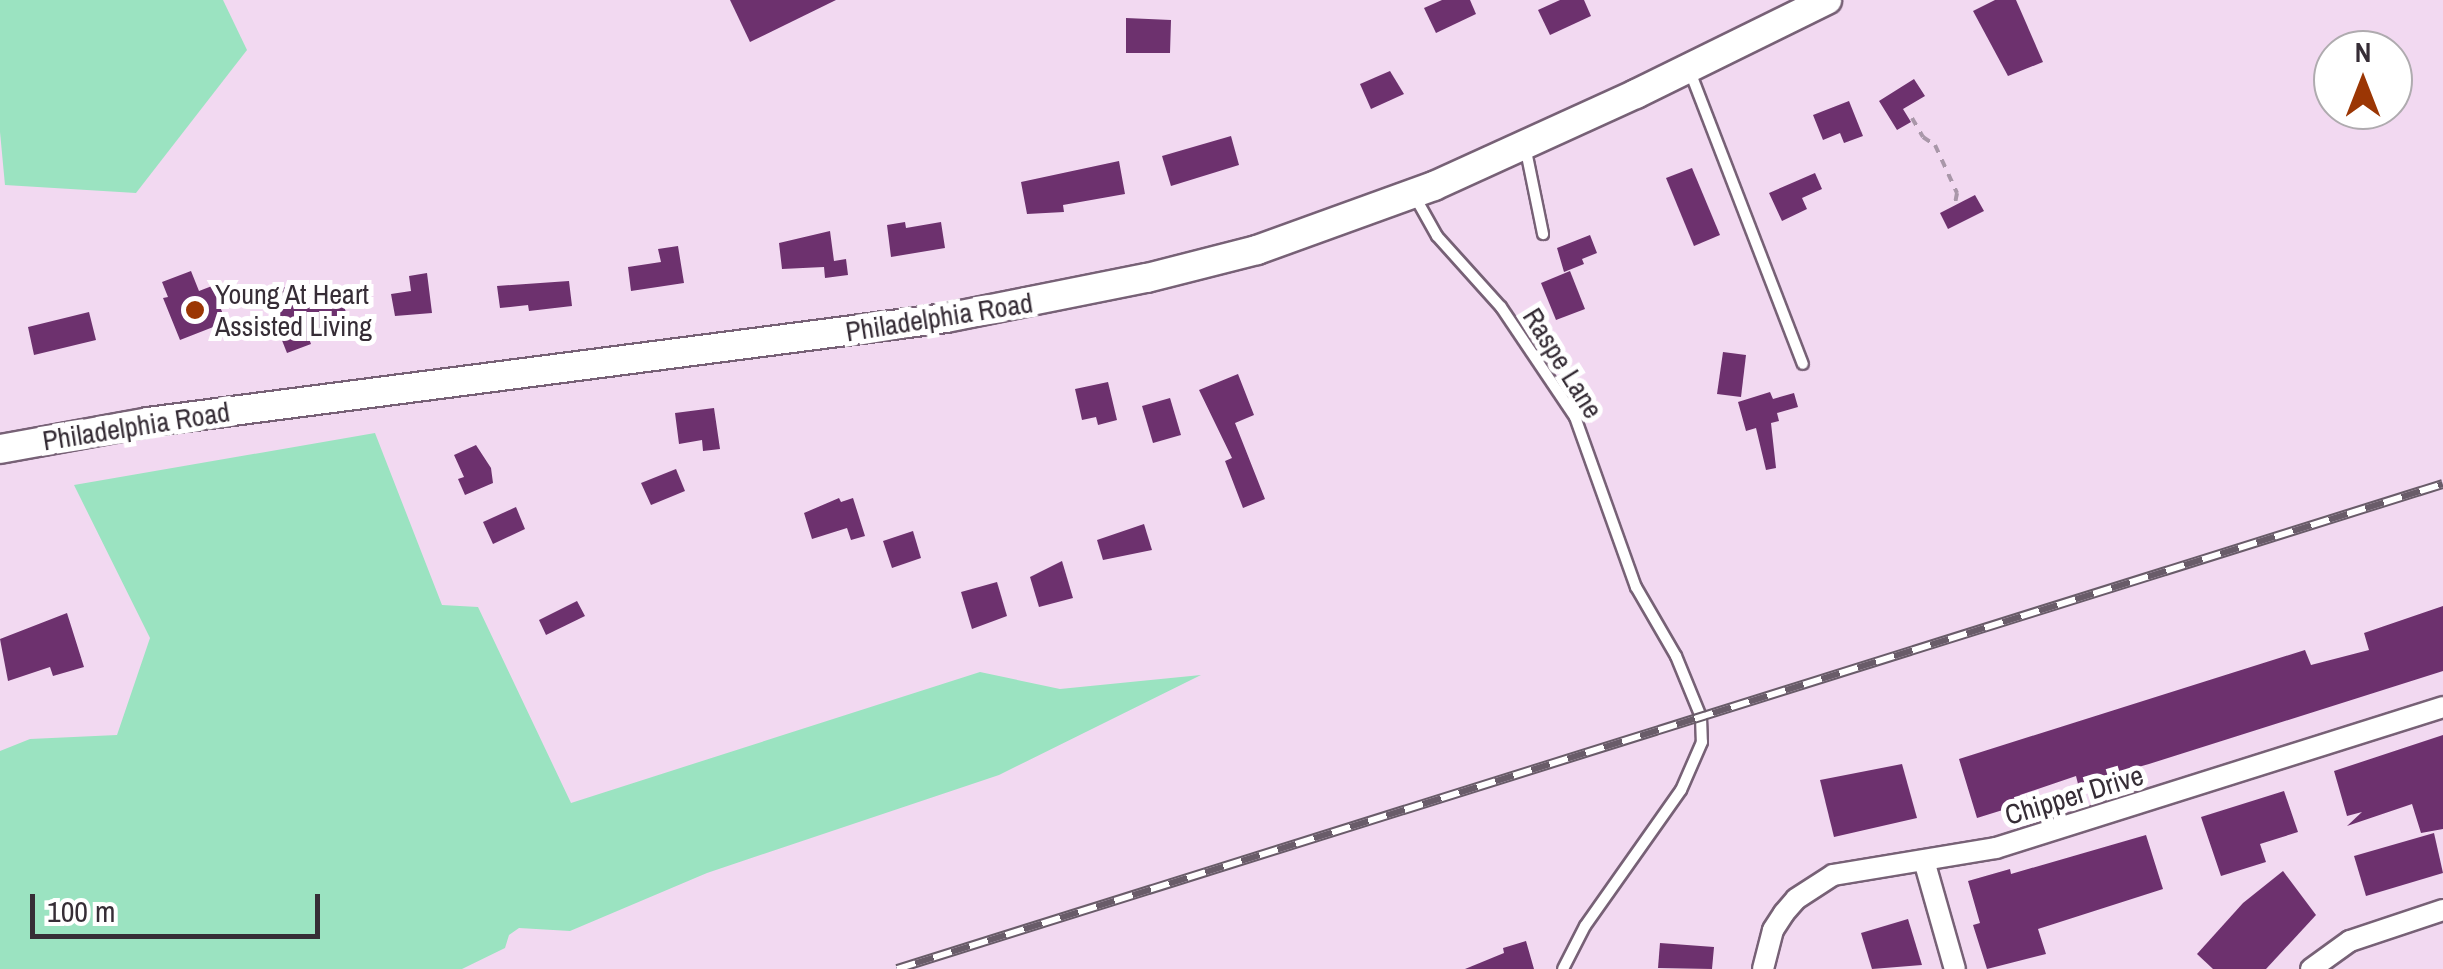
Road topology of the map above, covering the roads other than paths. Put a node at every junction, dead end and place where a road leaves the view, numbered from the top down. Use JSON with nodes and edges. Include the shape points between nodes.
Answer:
{"nodes":[{"id":1,"x":1827,"y":0,"type":"edge"},
{"id":2,"x":1689,"y":68,"type":"junction"},
{"id":3,"x":1525,"y":145,"type":"junction"},
{"id":4,"x":1413,"y":194,"type":"junction"},
{"id":5,"x":1543,"y":234,"type":"dead end"},
{"id":6,"x":1803,"y":364,"type":"dead end"},
{"id":7,"x":0,"y":450,"type":"edge"},
{"id":8,"x":2443,"y":706,"type":"edge"},
{"id":9,"x":1925,"y":864,"type":"junction"},
{"id":10,"x":2443,"y":910,"type":"edge"},
{"id":11,"x":1563,"y":969,"type":"edge"},
{"id":12,"x":1763,"y":969,"type":"edge"},
{"id":13,"x":1955,"y":969,"type":"edge"},
{"id":14,"x":2311,"y":969,"type":"edge"}],
"edges":[{"from":1,"to":2,"type":"main road","name":"Philadelphia Road"},
{"from":2,"to":3,"type":"main road","name":"Philadelphia Road"},
{"from":2,"to":6,"type":"lane"},
{"from":3,"to":4,"type":"main road","name":"Philadelphia Road"},
{"from":3,"to":5,"type":"lane"},
{"from":4,"to":7,"type":"main road","name":"Philadelphia Road","via":[[1257,250],[1023,305],[148,422]]},
{"from":4,"to":11,"type":"lane","name":"Raspe Lane","via":[[1437,236],[1501,308],[1575,416],[1636,587],[1701,717],[1702,742],[1680,790],[1585,926]]},
{"from":8,"to":9,"type":"street","name":"Chipper Drive","via":[[1996,848]]},
{"from":9,"to":12,"type":"street","name":"Chipper Drive","via":[[1833,875],[1813,886],[1772,930]]},
{"from":9,"to":13,"type":"street"},
{"from":10,"to":14,"type":"street","via":[[2350,940]]}]}
